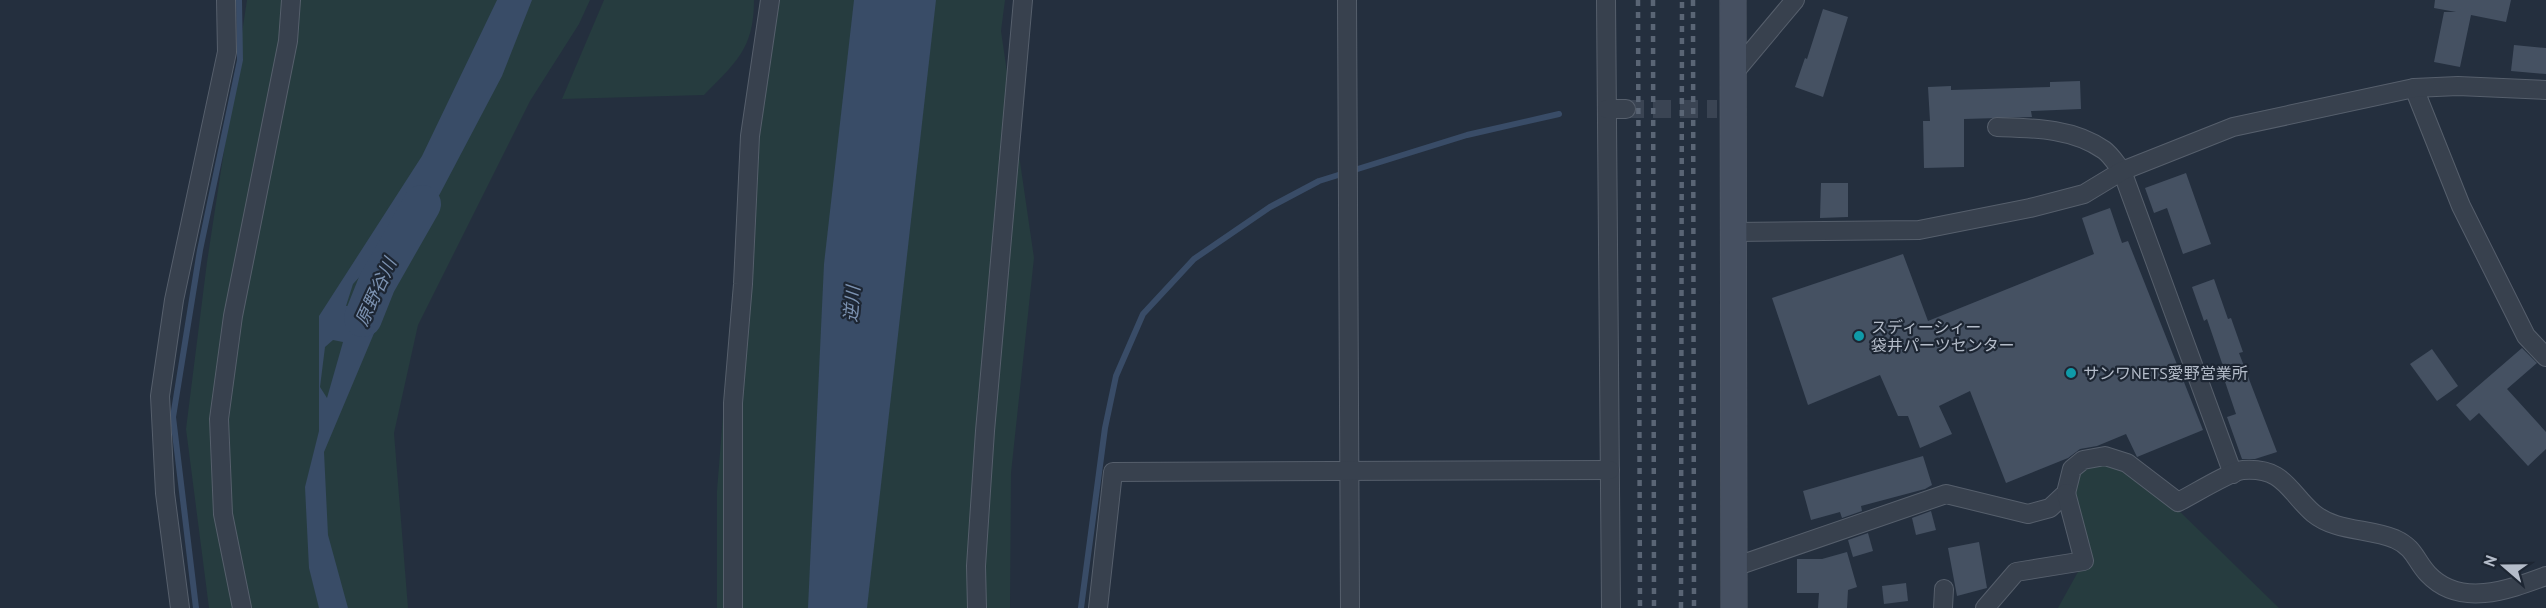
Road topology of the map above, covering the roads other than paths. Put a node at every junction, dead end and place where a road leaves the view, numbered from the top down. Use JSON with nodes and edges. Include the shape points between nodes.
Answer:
{"nodes":[{"id":1,"x":226,"y":0,"type":"edge"},
{"id":2,"x":291,"y":0,"type":"edge"},
{"id":3,"x":770,"y":0,"type":"edge"},
{"id":4,"x":1023,"y":0,"type":"edge"},
{"id":5,"x":1347,"y":0,"type":"edge"},
{"id":6,"x":1606,"y":0,"type":"edge"},
{"id":7,"x":1733,"y":0,"type":"edge"},
{"id":8,"x":1795,"y":0,"type":"edge"},
{"id":9,"x":1733,"y":74,"type":"junction"},
{"id":10,"x":2415,"y":88,"type":"junction"},
{"id":11,"x":2546,"y":90,"type":"edge"},
{"id":12,"x":1607,"y":109,"type":"junction"},
{"id":13,"x":1626,"y":109,"type":"tunnel mouth"},
{"id":14,"x":1997,"y":127,"type":"dead end"},
{"id":15,"x":2122,"y":171,"type":"junction"},
{"id":16,"x":1733,"y":232,"type":"junction"},
{"id":17,"x":2546,"y":357,"type":"edge"},
{"id":18,"x":1350,"y":469,"type":"junction"},
{"id":19,"x":1610,"y":470,"type":"junction"},
{"id":20,"x":2233,"y":474,"type":"junction"},
{"id":21,"x":2066,"y":493,"type":"junction"},
{"id":22,"x":1734,"y":567,"type":"junction"},
{"id":23,"x":2546,"y":576,"type":"edge"},
{"id":24,"x":1944,"y":590,"type":"dead end"},
{"id":25,"x":180,"y":608,"type":"edge"},
{"id":26,"x":242,"y":608,"type":"edge"},
{"id":27,"x":733,"y":608,"type":"edge"},
{"id":28,"x":977,"y":608,"type":"edge"},
{"id":29,"x":1098,"y":608,"type":"edge"},
{"id":30,"x":1350,"y":608,"type":"edge"},
{"id":31,"x":1611,"y":608,"type":"edge"},
{"id":32,"x":1734,"y":608,"type":"edge"},
{"id":33,"x":1943,"y":608,"type":"edge"},
{"id":34,"x":1985,"y":608,"type":"edge"}],
"edges":[{"from":1,"to":25,"type":"street","via":[[227,52],[174,300],[160,396],[165,493]]},
{"from":2,"to":26,"type":"street","via":[[288,41],[233,316],[219,419],[223,514]]},
{"from":3,"to":27,"type":"street","via":[[750,136],[733,403]]},
{"from":4,"to":28,"type":"street","via":[[985,430]]},
{"from":5,"to":18,"type":"street"},
{"from":6,"to":12,"type":"street"},
{"from":7,"to":9,"type":"street"},
{"from":8,"to":9,"type":"street"},
{"from":9,"to":16,"type":"street","via":[[1725,109]]},
{"from":10,"to":11,"type":"street"},
{"from":10,"to":15,"type":"street","via":[[2233,127]]},
{"from":10,"to":17,"type":"street","via":[[2461,206],[2526,336]]},
{"from":12,"to":13,"type":"street"},
{"from":12,"to":19,"type":"street"},
{"from":14,"to":15,"type":"street","via":[[2050,129],[2082,139],[2106,151]]},
{"from":15,"to":16,"type":"street","via":[[2084,194],[1919,230]]},
{"from":15,"to":20,"type":"street"},
{"from":16,"to":22,"type":"street"},
{"from":18,"to":19,"type":"street"},
{"from":18,"to":29,"type":"street","via":[[1113,472]]},
{"from":18,"to":30,"type":"street"},
{"from":19,"to":31,"type":"street"},
{"from":20,"to":21,"type":"street","via":[[2178,502],[2127,463],[2105,456],[2083,460],[2072,470]]},
{"from":20,"to":23,"type":"street","via":[[2241,470],[2264,471],[2288,483],[2314,513],[2334,525],[2394,539],[2415,552],[2427,574],[2457,592],[2484,597]]},
{"from":21,"to":22,"type":"street","via":[[2050,508],[2028,514],[1946,494]]},
{"from":21,"to":34,"type":"street","via":[[2084,561],[2016,572]]},
{"from":22,"to":32,"type":"street"},
{"from":24,"to":33,"type":"street"}]}
